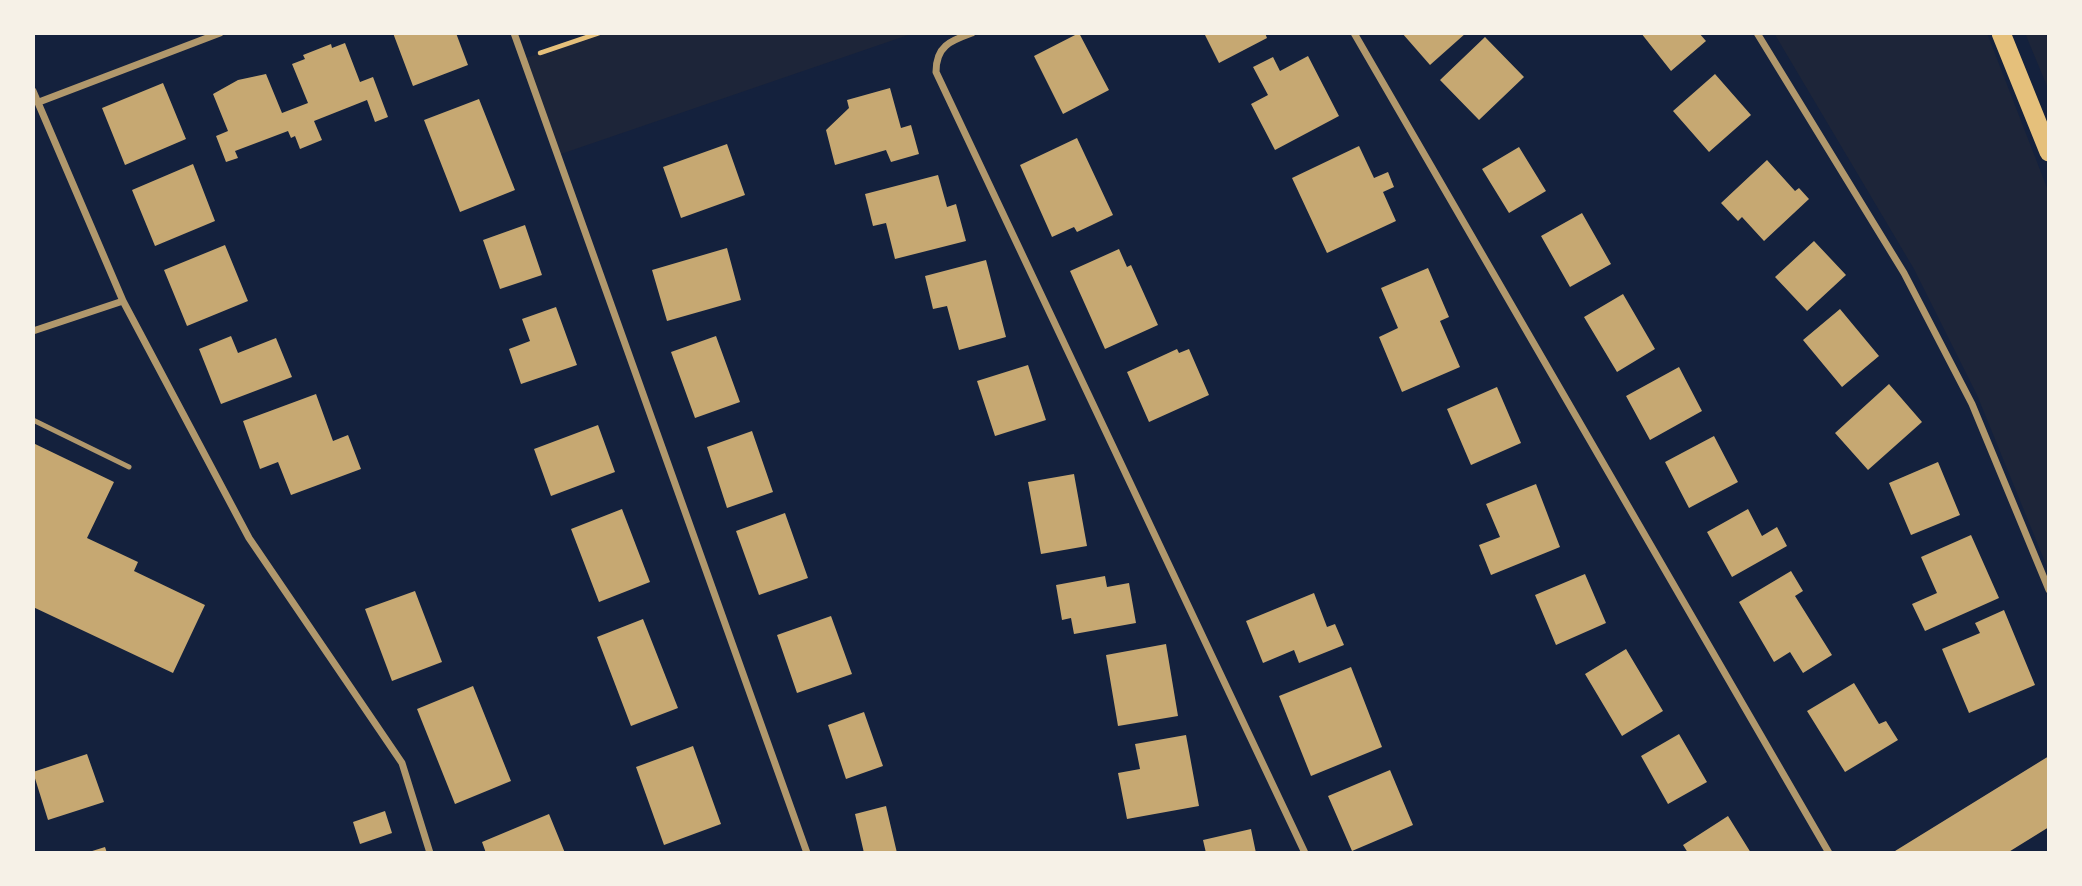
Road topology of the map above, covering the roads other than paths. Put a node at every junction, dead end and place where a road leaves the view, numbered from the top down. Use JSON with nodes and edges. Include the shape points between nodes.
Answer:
{"nodes":[{"id":1,"x":220,"y":33,"type":"edge"},
{"id":2,"x":514,"y":33,"type":"edge"},
{"id":3,"x":972,"y":33,"type":"edge"},
{"id":4,"x":1354,"y":33,"type":"edge"},
{"id":5,"x":1757,"y":33,"type":"edge"},
{"id":6,"x":2001,"y":33,"type":"edge"},
{"id":7,"x":33,"y":91,"type":"edge"},
{"id":8,"x":39,"y":103,"type":"junction"},
{"id":9,"x":2049,"y":152,"type":"edge"},
{"id":10,"x":123,"y":300,"type":"junction"},
{"id":11,"x":33,"y":331,"type":"edge"},
{"id":12,"x":33,"y":420,"type":"edge"},
{"id":13,"x":129,"y":467,"type":"dead end"},
{"id":14,"x":2049,"y":590,"type":"edge"},
{"id":15,"x":430,"y":853,"type":"edge"},
{"id":16,"x":807,"y":853,"type":"edge"},
{"id":17,"x":1305,"y":853,"type":"edge"},
{"id":18,"x":1829,"y":853,"type":"edge"}],
"edges":[{"from":1,"to":8,"type":"street"},
{"from":2,"to":16,"type":"street"},
{"from":3,"to":17,"type":"street","via":[[946,43],[936,57],[936,72]]},
{"from":4,"to":18,"type":"street"},
{"from":5,"to":14,"type":"street","via":[[1904,274],[1972,404]]},
{"from":6,"to":9,"type":"highway"},
{"from":7,"to":8,"type":"street"},
{"from":8,"to":10,"type":"street"},
{"from":10,"to":11,"type":"street"},
{"from":10,"to":15,"type":"street","via":[[249,538],[402,763]]},
{"from":12,"to":13,"type":"lane"}]}
